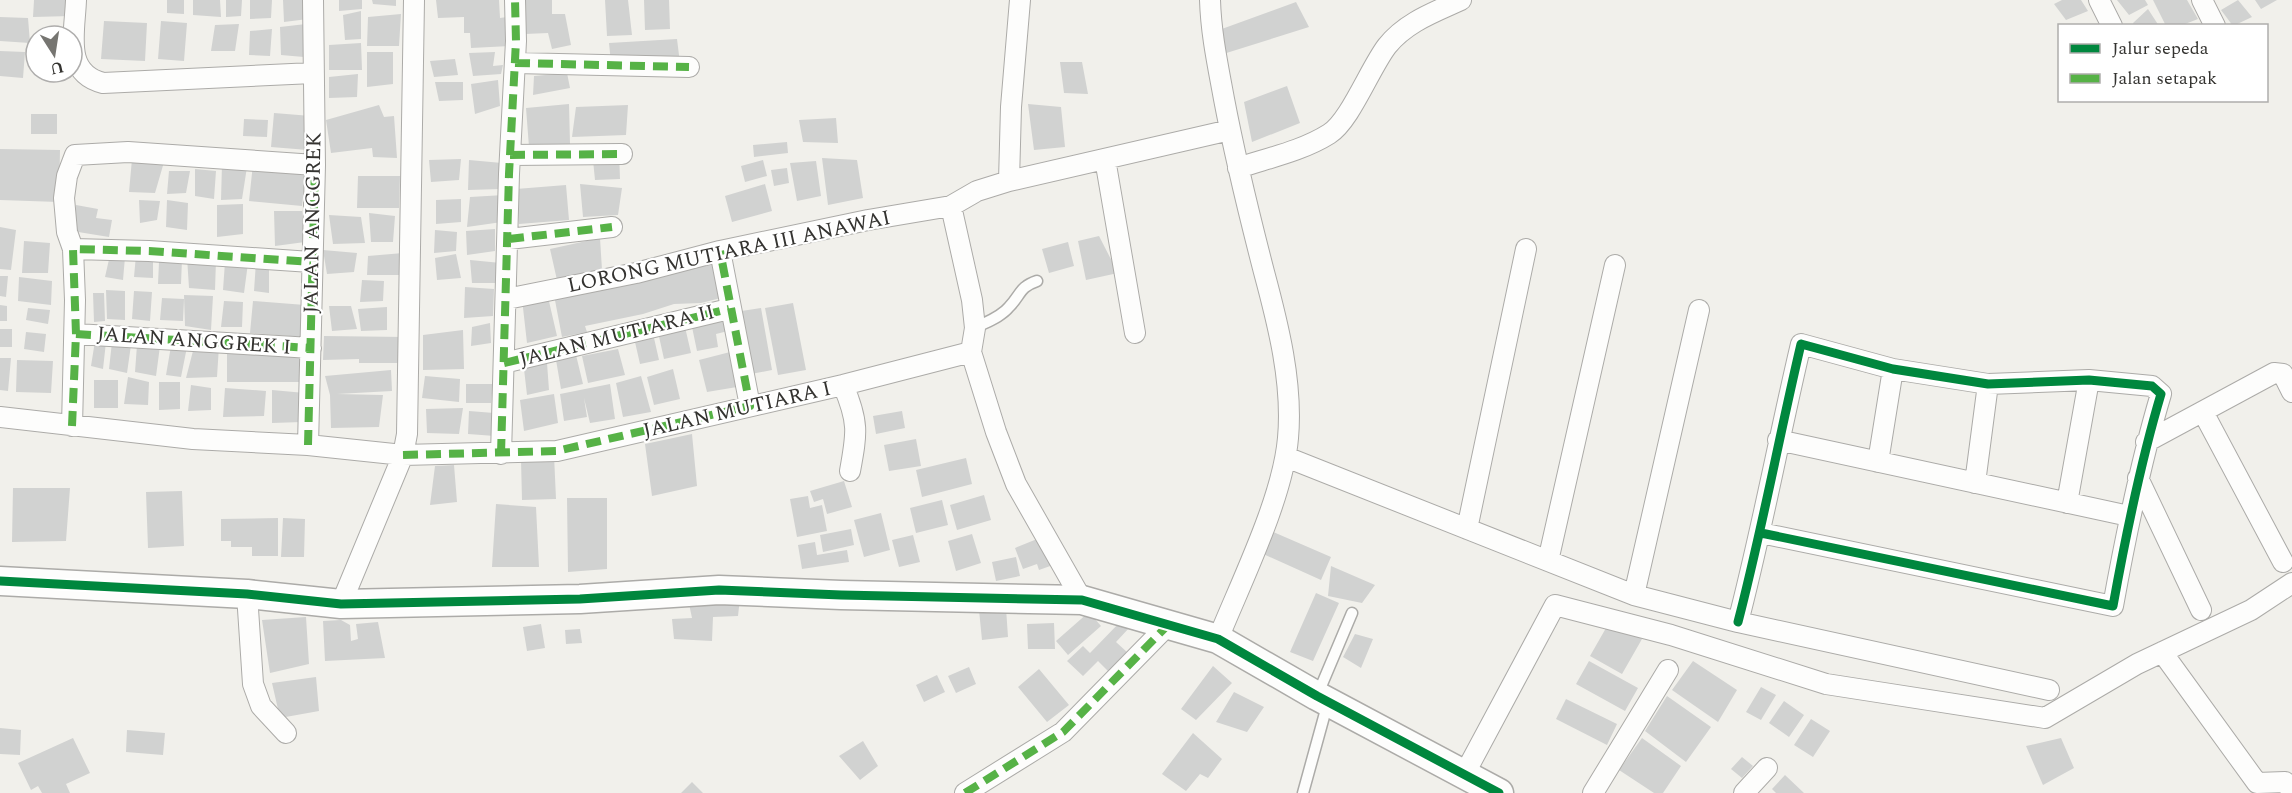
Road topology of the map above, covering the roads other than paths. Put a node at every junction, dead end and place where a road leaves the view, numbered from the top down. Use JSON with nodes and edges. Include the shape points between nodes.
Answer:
{"nodes":[{"id":1,"x":76,"y":0,"type":"edge"},
{"id":2,"x":313,"y":0,"type":"edge"},
{"id":3,"x":414,"y":0,"type":"edge"},
{"id":4,"x":515,"y":0,"type":"edge"},
{"id":5,"x":1020,"y":0,"type":"edge"},
{"id":6,"x":1210,"y":0,"type":"edge"},
{"id":7,"x":1461,"y":0,"type":"edge"},
{"id":8,"x":2098,"y":0,"type":"edge"},
{"id":9,"x":2202,"y":0,"type":"edge"},
{"id":10,"x":2111,"y":24,"type":"edge"},
{"id":11,"x":2214,"y":24,"type":"edge"},
{"id":12,"x":515,"y":63,"type":"junction"},
{"id":13,"x":689,"y":67,"type":"dead end"},
{"id":14,"x":313,"y":73,"type":"junction"},
{"id":15,"x":1230,"y":130,"type":"junction"},
{"id":16,"x":622,"y":154,"type":"dead end"},
{"id":17,"x":510,"y":155,"type":"junction"},
{"id":18,"x":1105,"y":159,"type":"junction"},
{"id":19,"x":315,"y":165,"type":"junction"},
{"id":20,"x":1238,"y":168,"type":"junction"},
{"id":21,"x":1010,"y":181,"type":"junction"},
{"id":22,"x":951,"y":206,"type":"junction"},
{"id":23,"x":612,"y":227,"type":"dead end"},
{"id":24,"x":509,"y":239,"type":"junction"},
{"id":25,"x":73,"y":249,"type":"junction"},
{"id":26,"x":1526,"y":249,"type":"dead end"},
{"id":27,"x":720,"y":251,"type":"junction"},
{"id":28,"x":311,"y":262,"type":"junction"},
{"id":29,"x":1614,"y":265,"type":"dead end"},
{"id":30,"x":1037,"y":281,"type":"dead end"},
{"id":31,"x":507,"y":299,"type":"junction"},
{"id":32,"x":729,"y":309,"type":"junction"},
{"id":33,"x":1699,"y":310,"type":"dead end"},
{"id":34,"x":975,"y":328,"type":"junction"},
{"id":35,"x":1135,"y":333,"type":"dead end"},
{"id":36,"x":76,"y":334,"type":"junction"},
{"id":37,"x":311,"y":348,"type":"junction"},
{"id":38,"x":971,"y":352,"type":"junction"},
{"id":39,"x":504,"y":363,"type":"junction"},
{"id":40,"x":1893,"y":369,"type":"junction"},
{"id":41,"x":2089,"y":380,"type":"junction"},
{"id":42,"x":1988,"y":384,"type":"junction"},
{"id":43,"x":843,"y":386,"type":"junction"},
{"id":44,"x":2292,"y":392,"type":"edge"},
{"id":45,"x":750,"y":406,"type":"junction"},
{"id":46,"x":2203,"y":412,"type":"junction"},
{"id":47,"x":0,"y":417,"type":"edge"},
{"id":48,"x":72,"y":426,"type":"junction"},
{"id":49,"x":1778,"y":440,"type":"junction"},
{"id":50,"x":2146,"y":442,"type":"junction"},
{"id":51,"x":308,"y":445,"type":"junction"},
{"id":52,"x":501,"y":454,"type":"junction"},
{"id":53,"x":403,"y":455,"type":"junction"},
{"id":54,"x":1286,"y":457,"type":"junction"},
{"id":55,"x":1878,"y":462,"type":"junction"},
{"id":56,"x":850,"y":471,"type":"dead end"},
{"id":57,"x":2138,"y":478,"type":"junction"},
{"id":58,"x":1975,"y":483,"type":"junction"},
{"id":59,"x":2067,"y":503,"type":"junction"},
{"id":60,"x":2129,"y":516,"type":"junction"},
{"id":61,"x":1467,"y":529,"type":"junction"},
{"id":62,"x":1761,"y":533,"type":"junction"},
{"id":63,"x":1548,"y":561,"type":"junction"},
{"id":64,"x":2283,"y":562,"type":"dead end"},
{"id":65,"x":0,"y":581,"type":"edge"},
{"id":66,"x":2292,"y":583,"type":"edge"},
{"id":67,"x":247,"y":594,"type":"junction"},
{"id":68,"x":1634,"y":595,"type":"junction"},
{"id":69,"x":1082,"y":600,"type":"junction"},
{"id":70,"x":341,"y":604,"type":"junction"},
{"id":71,"x":2201,"y":610,"type":"dead end"},
{"id":72,"x":1352,"y":613,"type":"dead end"},
{"id":73,"x":1738,"y":622,"type":"junction"},
{"id":74,"x":1168,"y":625,"type":"junction"},
{"id":75,"x":1218,"y":639,"type":"junction"},
{"id":76,"x":2162,"y":652,"type":"junction"},
{"id":77,"x":1668,"y":670,"type":"dead end"},
{"id":78,"x":2049,"y":690,"type":"dead end"},
{"id":79,"x":1323,"y":699,"type":"junction"},
{"id":80,"x":286,"y":733,"type":"dead end"},
{"id":81,"x":1767,"y":768,"type":"dead end"},
{"id":82,"x":1465,"y":773,"type":"junction"},
{"id":83,"x":2290,"y":784,"type":"edge"},
{"id":84,"x":965,"y":793,"type":"edge"},
{"id":85,"x":1304,"y":793,"type":"edge"},
{"id":86,"x":1499,"y":793,"type":"edge"},
{"id":87,"x":1593,"y":793,"type":"edge"},
{"id":88,"x":1744,"y":793,"type":"edge"}],
"edges":[{"from":1,"to":14,"type":"street","via":[[76,63],[82,74],[103,83]]},
{"from":2,"to":14,"type":"street","name":"JALAN ANGGREK"},
{"from":3,"to":53,"type":"street","via":[[409,415]]},
{"from":4,"to":12,"type":"street"},
{"from":5,"to":21,"type":"street","via":[[1011,107]]},
{"from":6,"to":15,"type":"street","via":[[1211,30]]},
{"from":7,"to":20,"type":"street","via":[[1408,24],[1388,44],[1344,118],[1330,133]]},
{"from":8,"to":10,"type":"street"},
{"from":9,"to":11,"type":"street"},
{"from":12,"to":13,"type":"street"},
{"from":12,"to":17,"type":"street"},
{"from":14,"to":19,"type":"street","name":"JALAN ANGGREK"},
{"from":15,"to":18,"type":"street"},
{"from":15,"to":20,"type":"street"},
{"from":16,"to":17,"type":"street"},
{"from":17,"to":24,"type":"street"},
{"from":18,"to":21,"type":"street"},
{"from":18,"to":35,"type":"street"},
{"from":19,"to":25,"type":"street","via":[[128,152],[75,155],[64,198]]},
{"from":19,"to":28,"type":"street","name":"JALAN ANGGREK"},
{"from":20,"to":54,"type":"street","via":[[1278,327],[1287,396]]},
{"from":21,"to":22,"type":"street","via":[[977,191]]},
{"from":22,"to":27,"type":"street","name":"LORONG MUTIARA III ANAWAI"},
{"from":22,"to":34,"type":"street"},
{"from":23,"to":24,"type":"street"},
{"from":24,"to":31,"type":"street"},
{"from":25,"to":28,"type":"street"},
{"from":25,"to":36,"type":"street"},
{"from":26,"to":61,"type":"street"},
{"from":27,"to":31,"type":"street","name":"LORONG MUTIARA III ANAWAI"},
{"from":27,"to":32,"type":"street"},
{"from":28,"to":37,"type":"street","name":"JALAN ANGGREK"},
{"from":29,"to":63,"type":"street"},
{"from":30,"to":34,"type":"lane","via":[[1017,294],[1003,313]]},
{"from":31,"to":39,"type":"street"},
{"from":32,"to":39,"type":"street","name":"JALAN MUTIARA II"},
{"from":32,"to":45,"type":"street"},
{"from":33,"to":68,"type":"street"},
{"from":34,"to":38,"type":"street"},
{"from":36,"to":37,"type":"street","name":"JALAN ANGGREK I"},
{"from":36,"to":48,"type":"street"},
{"from":37,"to":51,"type":"street","name":"JALAN ANGGREK"},
{"from":38,"to":43,"type":"street","name":"JALAN MUTIARA I"},
{"from":38,"to":69,"type":"street","via":[[1016,484]]},
{"from":39,"to":52,"type":"street"},
{"from":40,"to":42,"type":"street"},
{"from":40,"to":49,"type":"street","via":[[1801,344]]},
{"from":40,"to":55,"type":"street"},
{"from":41,"to":42,"type":"street"},
{"from":41,"to":50,"type":"street","via":[[2152,386],[2161,394]]},
{"from":41,"to":59,"type":"street"},
{"from":42,"to":58,"type":"street"},
{"from":43,"to":45,"type":"street","name":"JALAN MUTIARA I"},
{"from":43,"to":56,"type":"street","via":[[857,431]]},
{"from":44,"to":46,"type":"street","via":[[2283,374],[2274,373]]},
{"from":45,"to":52,"type":"street","name":"JALAN MUTIARA I","via":[[557,451]]},
{"from":46,"to":50,"type":"street"},
{"from":46,"to":64,"type":"street"},
{"from":47,"to":48,"type":"street","name":"JALAN MUTIARA I"},
{"from":48,"to":51,"type":"street","name":"JALAN MUTIARA I","via":[[193,439]]},
{"from":49,"to":55,"type":"street"},
{"from":49,"to":62,"type":"street"},
{"from":50,"to":57,"type":"street"},
{"from":51,"to":53,"type":"street","name":"JALAN MUTIARA I"},
{"from":52,"to":53,"type":"street","name":"JALAN MUTIARA I"},
{"from":53,"to":70,"type":"street"},
{"from":54,"to":61,"type":"street"},
{"from":54,"to":75,"type":"street"},
{"from":55,"to":58,"type":"street"},
{"from":57,"to":60,"type":"street"},
{"from":57,"to":71,"type":"street"},
{"from":58,"to":59,"type":"street"},
{"from":59,"to":60,"type":"street"},
{"from":60,"to":62,"type":"street","via":[[2114,606]]},
{"from":61,"to":63,"type":"street"},
{"from":62,"to":73,"type":"street"},
{"from":63,"to":68,"type":"street"},
{"from":65,"to":67,"type":"street"},
{"from":66,"to":76,"type":"street","via":[[2251,610]]},
{"from":67,"to":70,"type":"street"},
{"from":67,"to":80,"type":"street","via":[[253,684],[261,706]]},
{"from":68,"to":73,"type":"street"},
{"from":69,"to":70,"type":"street","via":[[719,590],[580,599]]},
{"from":69,"to":74,"type":"street"},
{"from":72,"to":79,"type":"lane"},
{"from":73,"to":78,"type":"street"},
{"from":74,"to":75,"type":"street"},
{"from":74,"to":84,"type":"street","via":[[1063,732]]},
{"from":75,"to":79,"type":"street"},
{"from":76,"to":82,"type":"street","via":[[2045,718],[1826,684],[1671,635],[1555,605]]},
{"from":76,"to":83,"type":"street","via":[[2257,783]]},
{"from":77,"to":87,"type":"street"},
{"from":79,"to":82,"type":"street"},
{"from":79,"to":85,"type":"lane"},
{"from":81,"to":88,"type":"street"},
{"from":82,"to":86,"type":"street"}]}
